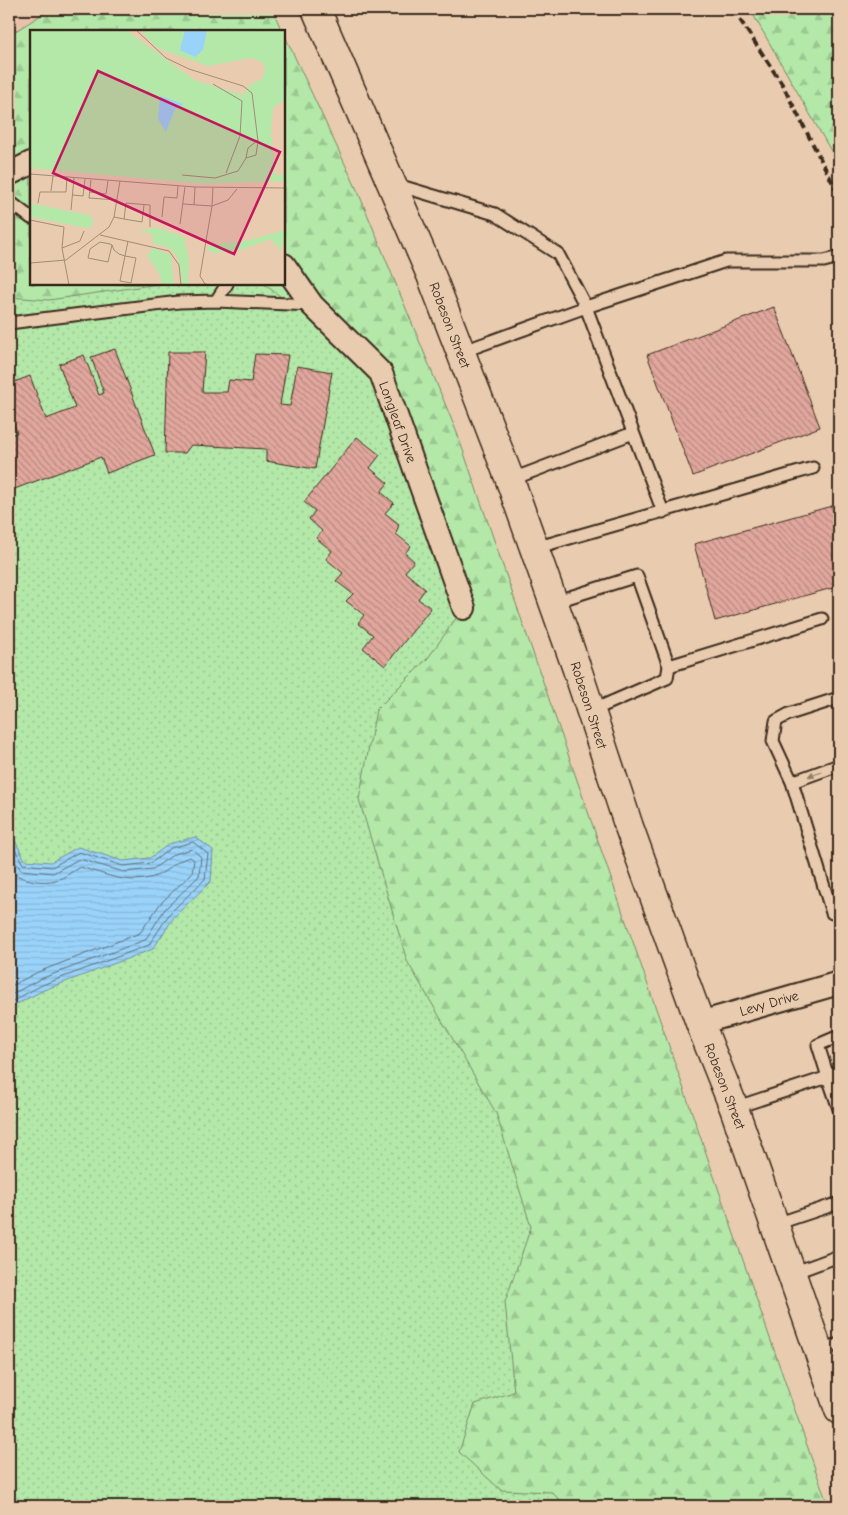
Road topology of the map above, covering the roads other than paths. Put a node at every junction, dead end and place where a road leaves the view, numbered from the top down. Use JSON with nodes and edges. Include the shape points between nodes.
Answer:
{"nodes":[{"id":1,"x":316,"y":9,"type":"edge"},
{"id":2,"x":30,"y":164,"type":"edge"},
{"id":3,"x":9,"y":174,"type":"edge"},
{"id":4,"x":392,"y":184,"type":"junction"},
{"id":5,"x":9,"y":201,"type":"edge"},
{"id":6,"x":30,"y":217,"type":"edge"},
{"id":7,"x":839,"y":257,"type":"edge"},
{"id":8,"x":285,"y":266,"type":"edge"},
{"id":9,"x":226,"y":285,"type":"edge"},
{"id":10,"x":216,"y":301,"type":"junction"},
{"id":11,"x":312,"y":305,"type":"junction"},
{"id":12,"x":586,"y":306,"type":"junction"},
{"id":13,"x":9,"y":323,"type":"edge"},
{"id":14,"x":461,"y":352,"type":"junction"},
{"id":15,"x":633,"y":433,"type":"junction"},
{"id":16,"x":813,"y":468,"type":"dead end"},
{"id":17,"x":510,"y":480,"type":"junction"},
{"id":18,"x":662,"y":512,"type":"junction"},
{"id":19,"x":535,"y":548,"type":"junction"},
{"id":20,"x":554,"y":602,"type":"junction"},
{"id":21,"x":464,"y":608,"type":"dead end"},
{"id":22,"x":822,"y":619,"type":"dead end"},
{"id":23,"x":669,"y":666,"type":"junction"},
{"id":24,"x":839,"y":698,"type":"edge"},
{"id":25,"x":591,"y":711,"type":"junction"},
{"id":26,"x":839,"y":765,"type":"edge"},
{"id":27,"x":792,"y":782,"type":"junction"},
{"id":28,"x":839,"y":910,"type":"edge"},
{"id":29,"x":839,"y":983,"type":"edge"},
{"id":30,"x":700,"y":1023,"type":"junction"},
{"id":31,"x":839,"y":1036,"type":"edge"},
{"id":32,"x":831,"y":1076,"type":"junction"},
{"id":33,"x":839,"y":1106,"type":"edge"},
{"id":34,"x":734,"y":1108,"type":"junction"},
{"id":35,"x":839,"y":1203,"type":"edge"},
{"id":36,"x":776,"y":1224,"type":"junction"},
{"id":37,"x":839,"y":1256,"type":"edge"},
{"id":38,"x":793,"y":1273,"type":"junction"},
{"id":39,"x":829,"y":1347,"type":"edge"},
{"id":40,"x":838,"y":1401,"type":"edge"}],
"edges":[{"from":1,"to":4,"type":"main road","name":"Robeson Street"},
{"from":2,"to":3,"type":"street"},
{"from":4,"to":12,"type":"lane","via":[[494,214],[511,224],[558,254]]},
{"from":4,"to":14,"type":"main road","name":"Robeson Street"},
{"from":5,"to":6,"type":"lane"},
{"from":7,"to":12,"type":"lane","via":[[726,261]]},
{"from":8,"to":11,"type":"street","name":"Longleaf Drive"},
{"from":9,"to":10,"type":"lane"},
{"from":10,"to":11,"type":"lane"},
{"from":10,"to":13,"type":"lane","via":[[179,302]]},
{"from":11,"to":21,"type":"street","name":"Longleaf Drive","via":[[381,373]]},
{"from":12,"to":14,"type":"lane"},
{"from":12,"to":15,"type":"lane"},
{"from":14,"to":17,"type":"main road","name":"Robeson Street"},
{"from":15,"to":17,"type":"lane"},
{"from":15,"to":18,"type":"lane"},
{"from":16,"to":18,"type":"lane"},
{"from":17,"to":19,"type":"main road","name":"Robeson Street"},
{"from":18,"to":19,"type":"lane"},
{"from":19,"to":20,"type":"main road","name":"Robeson Street"},
{"from":20,"to":23,"type":"lane","via":[[637,576]]},
{"from":20,"to":25,"type":"main road","name":"Robeson Street"},
{"from":22,"to":23,"type":"lane"},
{"from":23,"to":25,"type":"lane","via":[[667,678]]},
{"from":24,"to":27,"type":"lane","via":[[776,721],[773,741]]},
{"from":25,"to":30,"type":"main road","name":"Robeson Street"},
{"from":26,"to":27,"type":"lane","one_way":true},
{"from":27,"to":28,"type":"lane","via":[[832,913]]},
{"from":29,"to":30,"type":"street","name":"Levy Drive"},
{"from":30,"to":34,"type":"main road","name":"Robeson Street"},
{"from":31,"to":32,"type":"lane","via":[[818,1045]]},
{"from":32,"to":33,"type":"lane"},
{"from":32,"to":34,"type":"lane"},
{"from":34,"to":36,"type":"main road","name":"Robeson Street"},
{"from":35,"to":36,"type":"lane"},
{"from":36,"to":38,"type":"main road","name":"Robeson Street"},
{"from":37,"to":38,"type":"lane"},
{"from":38,"to":39,"type":"main road","name":"Robeson Street"},
{"from":39,"to":40,"type":"main road","name":"Robeson Street"}]}
